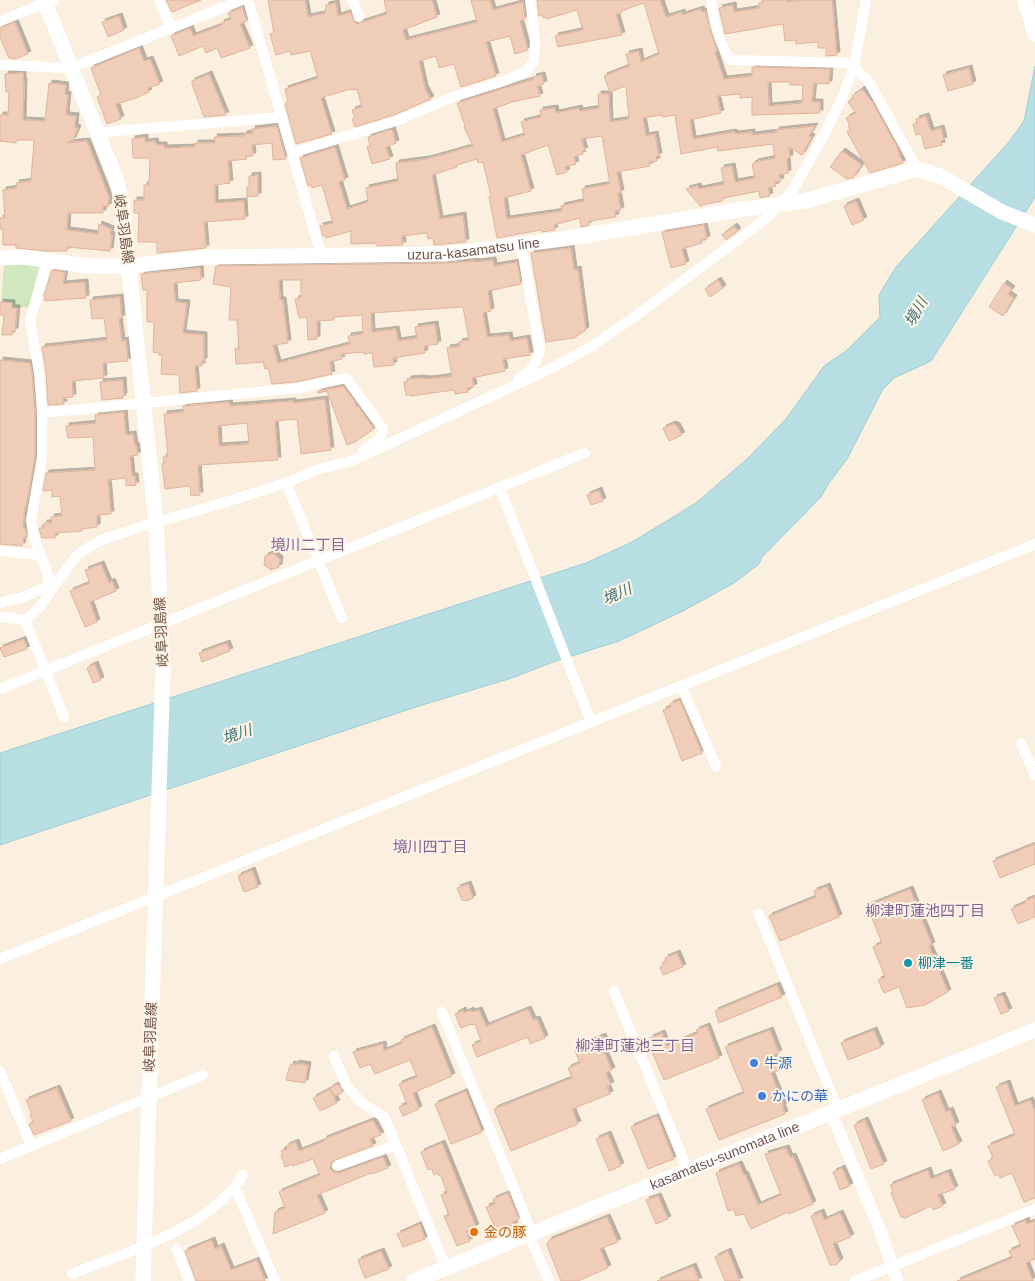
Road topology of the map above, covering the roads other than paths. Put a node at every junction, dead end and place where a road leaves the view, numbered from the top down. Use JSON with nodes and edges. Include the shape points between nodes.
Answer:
{"nodes":[{"id":1,"x":159,"y":0,"type":"edge"},
{"id":2,"x":242,"y":0,"type":"edge"},
{"id":3,"x":248,"y":0,"type":"edge"},
{"id":4,"x":353,"y":0,"type":"edge"},
{"id":5,"x":530,"y":0,"type":"edge"},
{"id":6,"x":711,"y":0,"type":"edge"},
{"id":7,"x":866,"y":0,"type":"edge"},
{"id":8,"x":1025,"y":0,"type":"edge"},
{"id":9,"x":48,"y":1,"type":"edge"},
{"id":10,"x":359,"y":17,"type":"dead end"},
{"id":11,"x":0,"y":21,"type":"edge"},
{"id":12,"x":170,"y":28,"type":"junction"},
{"id":13,"x":1035,"y":34,"type":"edge"},
{"id":14,"x":0,"y":65,"type":"edge"},
{"id":15,"x":854,"y":67,"type":"junction"},
{"id":16,"x":71,"y":68,"type":"junction"},
{"id":17,"x":282,"y":117,"type":"junction"},
{"id":18,"x":98,"y":135,"type":"junction"},
{"id":19,"x":292,"y":153,"type":"junction"},
{"id":20,"x":917,"y":169,"type":"junction"},
{"id":21,"x":781,"y":204,"type":"junction"},
{"id":22,"x":1035,"y":225,"type":"edge"},
{"id":23,"x":521,"y":245,"type":"junction"},
{"id":24,"x":321,"y":254,"type":"junction"},
{"id":25,"x":0,"y":258,"type":"edge"},
{"id":26,"x":48,"y":259,"type":"junction"},
{"id":27,"x":129,"y":266,"type":"junction"},
{"id":28,"x":515,"y":385,"type":"junction"},
{"id":29,"x":143,"y":403,"type":"junction"},
{"id":30,"x":42,"y":413,"type":"junction"},
{"id":31,"x":585,"y":453,"type":"dead end"},
{"id":32,"x":354,"y":460,"type":"junction"},
{"id":33,"x":288,"y":482,"type":"junction"},
{"id":34,"x":500,"y":488,"type":"junction"},
{"id":35,"x":156,"y":522,"type":"junction"},
{"id":36,"x":1035,"y":544,"type":"edge"},
{"id":37,"x":0,"y":551,"type":"edge"},
{"id":38,"x":39,"y":556,"type":"junction"},
{"id":39,"x":318,"y":561,"type":"junction"},
{"id":40,"x":53,"y":584,"type":"junction"},
{"id":41,"x":0,"y":603,"type":"edge"},
{"id":42,"x":0,"y":617,"type":"edge"},
{"id":43,"x":342,"y":618,"type":"dead end"},
{"id":44,"x":25,"y":620,"type":"junction"},
{"id":45,"x":46,"y":670,"type":"junction"},
{"id":46,"x":681,"y":686,"type":"junction"},
{"id":47,"x":0,"y":689,"type":"edge"},
{"id":48,"x":64,"y":717,"type":"dead end"},
{"id":49,"x":591,"y":722,"type":"junction"},
{"id":50,"x":1021,"y":743,"type":"dead end"},
{"id":51,"x":716,"y":766,"type":"dead end"},
{"id":52,"x":1035,"y":775,"type":"edge"},
{"id":53,"x":759,"y":914,"type":"dead end"},
{"id":54,"x":0,"y":959,"type":"edge"},
{"id":55,"x":614,"y":991,"type":"dead end"},
{"id":56,"x":442,"y":1012,"type":"dead end"},
{"id":57,"x":1035,"y":1030,"type":"edge"},
{"id":58,"x":334,"y":1056,"type":"dead end"},
{"id":59,"x":0,"y":1072,"type":"edge"},
{"id":60,"x":203,"y":1075,"type":"dead end"},
{"id":61,"x":834,"y":1112,"type":"junction"},
{"id":62,"x":396,"y":1145,"type":"junction"},
{"id":63,"x":31,"y":1146,"type":"junction"},
{"id":64,"x":0,"y":1159,"type":"edge"},
{"id":65,"x":337,"y":1166,"type":"dead end"},
{"id":66,"x":688,"y":1170,"type":"junction"},
{"id":67,"x":243,"y":1175,"type":"dead end"},
{"id":68,"x":234,"y":1190,"type":"junction"},
{"id":69,"x":1035,"y":1209,"type":"edge"},
{"id":70,"x":529,"y":1234,"type":"junction"},
{"id":71,"x":143,"y":1245,"type":"junction"},
{"id":72,"x":177,"y":1249,"type":"dead end"},
{"id":73,"x":893,"y":1266,"type":"junction"},
{"id":74,"x":446,"y":1268,"type":"junction"},
{"id":75,"x":72,"y":1274,"type":"dead end"},
{"id":76,"x":143,"y":1281,"type":"edge"},
{"id":77,"x":189,"y":1281,"type":"edge"},
{"id":78,"x":275,"y":1281,"type":"edge"},
{"id":79,"x":414,"y":1281,"type":"edge"},
{"id":80,"x":549,"y":1281,"type":"edge"},
{"id":81,"x":854,"y":1281,"type":"edge"},
{"id":82,"x":897,"y":1281,"type":"edge"}],
"edges":[{"from":1,"to":12,"type":"street"},
{"from":2,"to":12,"type":"street"},
{"from":3,"to":17,"type":"street"},
{"from":4,"to":10,"type":"street"},
{"from":5,"to":19,"type":"street","via":[[534,61],[525,72],[396,121]]},
{"from":6,"to":15,"type":"street","via":[[717,30],[731,60],[846,63]]},
{"from":7,"to":15,"type":"street"},
{"from":8,"to":13,"type":"main road"},
{"from":9,"to":11,"type":"street"},
{"from":9,"to":16,"type":"main road","name":"岐阜羽島線"},
{"from":12,"to":16,"type":"street"},
{"from":14,"to":16,"type":"street"},
{"from":15,"to":20,"type":"street","via":[[869,82]]},
{"from":15,"to":21,"type":"street","via":[[824,135],[793,190]]},
{"from":16,"to":18,"type":"main road","name":"岐阜羽島線"},
{"from":17,"to":18,"type":"street"},
{"from":17,"to":19,"type":"street"},
{"from":18,"to":27,"type":"main road","name":"岐阜羽島線","via":[[122,202]]},
{"from":19,"to":24,"type":"street"},
{"from":20,"to":21,"type":"main road","name":"uzura-kasamatsu line","via":[[837,193]]},
{"from":20,"to":22,"type":"main road","via":[[940,176],[1002,212]]},
{"from":21,"to":23,"type":"main road","name":"uzura-kasamatsu line"},
{"from":21,"to":28,"type":"street","via":[[704,266],[592,346]]},
{"from":23,"to":24,"type":"main road","name":"uzura-kasamatsu line","via":[[446,254]]},
{"from":23,"to":28,"type":"street","via":[[540,350],[539,359]]},
{"from":24,"to":27,"type":"main road","name":"uzura-kasamatsu line","via":[[209,257]]},
{"from":25,"to":26,"type":"main road","name":"uzura-kasamatsu line"},
{"from":26,"to":27,"type":"main road","name":"uzura-kasamatsu line","via":[[88,266]]},
{"from":26,"to":30,"type":"street","via":[[30,320]]},
{"from":27,"to":29,"type":"main road","name":"岐阜羽島線"},
{"from":28,"to":32,"type":"street"},
{"from":29,"to":30,"type":"street"},
{"from":29,"to":32,"type":"street","via":[[300,388],[346,378],[383,429],[373,444],[356,455]]},
{"from":29,"to":35,"type":"main road","name":"岐阜羽島線"},
{"from":30,"to":38,"type":"street","via":[[42,457],[32,520]]},
{"from":31,"to":34,"type":"street"},
{"from":32,"to":33,"type":"street","via":[[316,470]]},
{"from":33,"to":35,"type":"street"},
{"from":33,"to":39,"type":"street"},
{"from":34,"to":39,"type":"street"},
{"from":34,"to":49,"type":"street"},
{"from":35,"to":40,"type":"street","via":[[101,540],[78,554]]},
{"from":35,"to":71,"type":"main road","name":"岐阜羽島線","via":[[163,670]]},
{"from":36,"to":46,"type":"street"},
{"from":37,"to":38,"type":"street"},
{"from":38,"to":40,"type":"street"},
{"from":39,"to":43,"type":"street"},
{"from":39,"to":45,"type":"street"},
{"from":40,"to":41,"type":"street"},
{"from":40,"to":44,"type":"street","via":[[40,607]]},
{"from":42,"to":44,"type":"street"},
{"from":44,"to":45,"type":"street"},
{"from":45,"to":47,"type":"street"},
{"from":45,"to":48,"type":"street"},
{"from":46,"to":49,"type":"street"},
{"from":46,"to":51,"type":"street"},
{"from":49,"to":54,"type":"street"},
{"from":50,"to":52,"type":"street"},
{"from":53,"to":61,"type":"street"},
{"from":55,"to":66,"type":"street"},
{"from":56,"to":70,"type":"street","via":[[527,1221]]},
{"from":57,"to":61,"type":"main road","name":"kasamatsu-sunomata line"},
{"from":58,"to":62,"type":"street","via":[[346,1085],[361,1102],[385,1118]]},
{"from":59,"to":63,"type":"street"},
{"from":60,"to":63,"type":"street"},
{"from":61,"to":66,"type":"main road","name":"kasamatsu-sunomata line"},
{"from":61,"to":73,"type":"street"},
{"from":62,"to":65,"type":"street"},
{"from":62,"to":74,"type":"street"},
{"from":63,"to":64,"type":"street"},
{"from":66,"to":70,"type":"main road","name":"kasamatsu-sunomata line"},
{"from":67,"to":68,"type":"street"},
{"from":68,"to":71,"type":"street","via":[[183,1228]]},
{"from":68,"to":78,"type":"street"},
{"from":69,"to":73,"type":"street"},
{"from":70,"to":74,"type":"main road","name":"kasamatsu-sunomata line"},
{"from":70,"to":80,"type":"street"},
{"from":71,"to":75,"type":"street"},
{"from":71,"to":76,"type":"main road","name":"岐阜羽島線"},
{"from":72,"to":77,"type":"street"},
{"from":73,"to":81,"type":"street"},
{"from":73,"to":82,"type":"street"},
{"from":74,"to":79,"type":"main road","name":"kasamatsu-sunomata line"}]}
